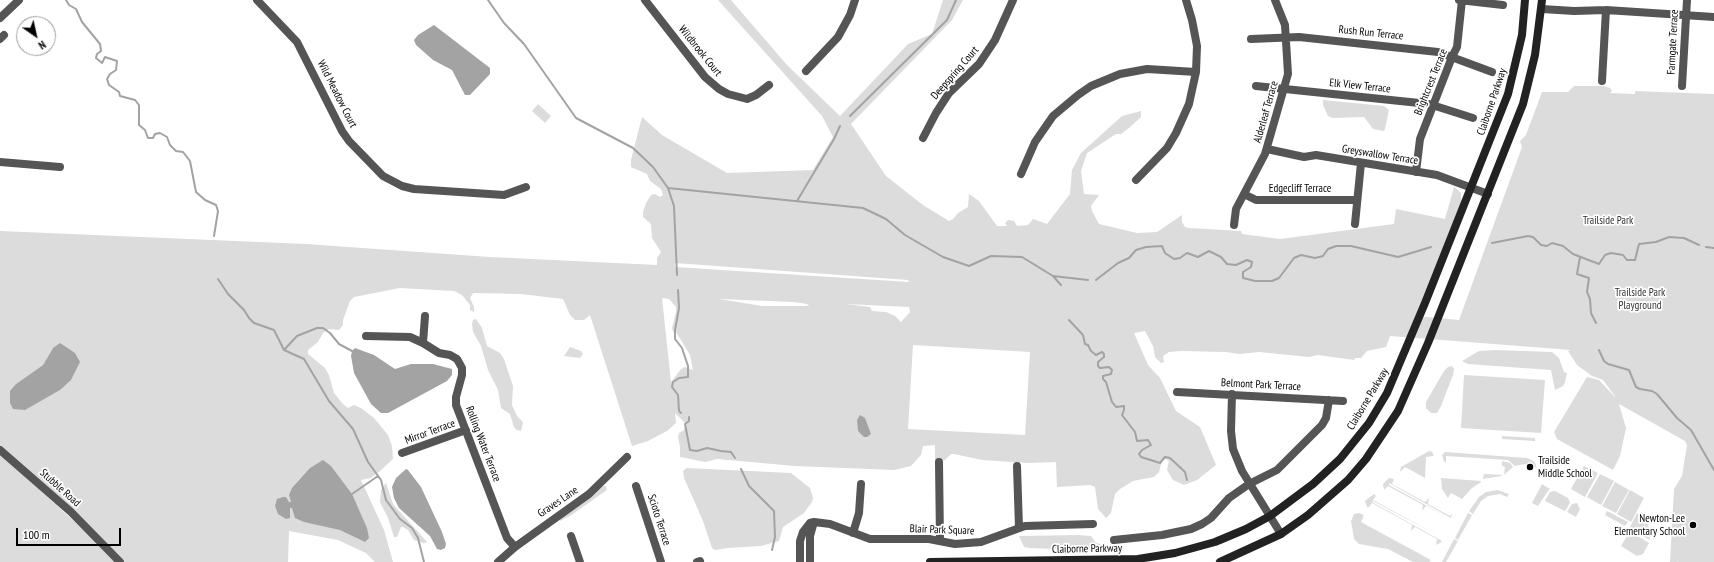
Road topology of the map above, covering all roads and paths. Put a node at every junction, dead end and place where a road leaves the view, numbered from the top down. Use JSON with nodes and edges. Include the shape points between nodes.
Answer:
{"nodes":[{"id":1,"x":19,"y":0,"type":"edge"},
{"id":2,"x":257,"y":0,"type":"edge"},
{"id":3,"x":645,"y":0,"type":"edge"},
{"id":4,"x":855,"y":0,"type":"edge"},
{"id":5,"x":1013,"y":0,"type":"edge"},
{"id":6,"x":1186,"y":0,"type":"edge"},
{"id":7,"x":1276,"y":0,"type":"edge"},
{"id":8,"x":1461,"y":0,"type":"edge"},
{"id":9,"x":1525,"y":0,"type":"edge"},
{"id":10,"x":1542,"y":0,"type":"edge"},
{"id":11,"x":1687,"y":0,"type":"edge"},
{"id":12,"x":1502,"y":5,"type":"dead end"},
{"id":13,"x":1542,"y":9,"type":"junction"},
{"id":14,"x":1606,"y":10,"type":"junction"},
{"id":15,"x":1686,"y":15,"type":"junction"},
{"id":16,"x":1714,"y":17,"type":"edge"},
{"id":17,"x":0,"y":18,"type":"edge"},
{"id":18,"x":1286,"y":37,"type":"junction"},
{"id":19,"x":1252,"y":39,"type":"dead end"},
{"id":20,"x":1452,"y":57,"type":"junction"},
{"id":21,"x":806,"y":71,"type":"dead end"},
{"id":22,"x":1196,"y":72,"type":"junction"},
{"id":23,"x":1492,"y":72,"type":"dead end"},
{"id":24,"x":1602,"y":81,"type":"dead end"},
{"id":25,"x":769,"y":85,"type":"dead end"},
{"id":26,"x":1256,"y":86,"type":"dead end"},
{"id":27,"x":1682,"y":86,"type":"dead end"},
{"id":28,"x":1284,"y":89,"type":"junction"},
{"id":29,"x":1433,"y":105,"type":"junction"},
{"id":30,"x":1473,"y":118,"type":"dead end"},
{"id":31,"x":923,"y":138,"type":"dead end"},
{"id":32,"x":1267,"y":149,"type":"junction"},
{"id":33,"x":0,"y":162,"type":"edge"},
{"id":34,"x":1361,"y":163,"type":"junction"},
{"id":35,"x":60,"y":167,"type":"dead end"},
{"id":36,"x":1416,"y":172,"type":"junction"},
{"id":37,"x":1021,"y":174,"type":"dead end"},
{"id":38,"x":1136,"y":180,"type":"dead end"},
{"id":39,"x":526,"y":187,"type":"dead end"},
{"id":40,"x":1471,"y":188,"type":"junction"},
{"id":41,"x":1244,"y":194,"type":"junction"},
{"id":42,"x":1488,"y":194,"type":"junction"},
{"id":43,"x":1357,"y":200,"type":"junction"},
{"id":44,"x":1355,"y":224,"type":"dead end"},
{"id":45,"x":1234,"y":225,"type":"dead end"},
{"id":46,"x":424,"y":316,"type":"dead end"},
{"id":47,"x":366,"y":336,"type":"dead end"},
{"id":48,"x":423,"y":343,"type":"junction"},
{"id":49,"x":1177,"y":392,"type":"dead end"},
{"id":50,"x":1232,"y":394,"type":"junction"},
{"id":51,"x":1329,"y":400,"type":"junction"},
{"id":52,"x":1343,"y":401,"type":"dead end"},
{"id":53,"x":466,"y":430,"type":"junction"},
{"id":54,"x":0,"y":450,"type":"edge"},
{"id":55,"x":402,"y":454,"type":"dead end"},
{"id":56,"x":627,"y":457,"type":"dead end"},
{"id":57,"x":939,"y":462,"type":"dead end"},
{"id":58,"x":1017,"y":466,"type":"dead end"},
{"id":59,"x":861,"y":484,"type":"dead end"},
{"id":60,"x":1250,"y":484,"type":"junction"},
{"id":61,"x":636,"y":486,"type":"dead end"},
{"id":62,"x":1270,"y":516,"type":"junction"},
{"id":63,"x":814,"y":522,"type":"junction"},
{"id":64,"x":1093,"y":524,"type":"dead end"},
{"id":65,"x":1019,"y":528,"type":"junction"},
{"id":66,"x":853,"y":532,"type":"junction"},
{"id":67,"x":1281,"y":534,"type":"junction"},
{"id":68,"x":571,"y":536,"type":"dead end"},
{"id":69,"x":1114,"y":540,"type":"dead end"},
{"id":70,"x":940,"y":541,"type":"junction"},
{"id":71,"x":515,"y":547,"type":"junction"},
{"id":72,"x":120,"y":562,"type":"edge"},
{"id":73,"x":498,"y":562,"type":"edge"},
{"id":74,"x":580,"y":562,"type":"edge"},
{"id":75,"x":661,"y":562,"type":"edge"},
{"id":76,"x":800,"y":562,"type":"edge"},
{"id":77,"x":810,"y":562,"type":"edge"},
{"id":78,"x":930,"y":562,"type":"edge"},
{"id":79,"x":1220,"y":562,"type":"edge"}],
"edges":[{"from":1,"to":17,"type":"street"},
{"from":2,"to":39,"type":"street","name":"Wild Meadow Court","via":[[297,42],[342,131],[383,176],[414,189],[504,195]]},
{"from":3,"to":25,"type":"street","name":"Wildbrook Court","via":[[706,77],[719,89],[747,99]]},
{"from":4,"to":21,"type":"street","via":[[838,37]]},
{"from":5,"to":31,"type":"street","name":"Deepspring Court","via":[[995,40],[978,64],[944,99]]},
{"from":6,"to":22,"type":"street","via":[[1195,32]]},
{"from":7,"to":18,"type":"street","name":"Alderleaf Terrace","via":[[1285,25]]},
{"from":8,"to":12,"type":"street"},
{"from":8,"to":20,"type":"street","name":"Brightcrest Terrace","via":[[1458,42]]},
{"from":9,"to":40,"type":"main road","name":"Claiborne Parkway","via":[[1522,35],[1512,80]]},
{"from":10,"to":13,"type":"main road"},
{"from":11,"to":15,"type":"street","name":"Farmgate Terrace"},
{"from":13,"to":14,"type":"street"},
{"from":13,"to":42,"type":"main road","via":[[1536,55],[1523,104]]},
{"from":14,"to":15,"type":"street"},
{"from":14,"to":24,"type":"street"},
{"from":15,"to":16,"type":"street"},
{"from":15,"to":27,"type":"street","name":"Farmgate Terrace"},
{"from":18,"to":19,"type":"street","name":"Rush Run Terrace"},
{"from":18,"to":20,"type":"street","name":"Rush Run Terrace","via":[[1299,36],[1438,52]]},
{"from":18,"to":28,"type":"street","name":"Alderleaf Terrace","via":[[1288,74]]},
{"from":20,"to":23,"type":"street","name":"Rush Run Terrace"},
{"from":20,"to":29,"type":"street","name":"Brightcrest Terrace"},
{"from":22,"to":37,"type":"street","via":[[1140,70],[1120,74],[1092,86],[1053,116],[1035,142]]},
{"from":22,"to":38,"type":"street","via":[[1189,104],[1176,133],[1158,158]]},
{"from":26,"to":28,"type":"street","name":"Elk View Terrace"},
{"from":28,"to":29,"type":"street","name":"Elk View Terrace"},
{"from":28,"to":32,"type":"street","name":"Alderleaf Terrace"},
{"from":29,"to":30,"type":"street","name":"Elk View Terrace"},
{"from":29,"to":36,"type":"street","name":"Brightcrest Terrace","via":[[1420,138]]},
{"from":32,"to":34,"type":"street","name":"Greyswallow Terrace"},
{"from":32,"to":41,"type":"street","name":"Alderleaf Terrace"},
{"from":33,"to":35,"type":"street"},
{"from":34,"to":36,"type":"street","name":"Greyswallow Terrace"},
{"from":34,"to":43,"type":"street"},
{"from":36,"to":40,"type":"street","name":"Greyswallow Terrace","via":[[1437,175]]},
{"from":40,"to":42,"type":"street","name":"Greyswallow Terrace"},
{"from":40,"to":62,"type":"main road","name":"Claiborne Parkway","via":[[1398,369],[1369,423],[1340,459]]},
{"from":41,"to":43,"type":"street","name":"Edgecliff Terrace","via":[[1256,200]]},
{"from":41,"to":45,"type":"street","name":"Alderleaf Terrace","via":[[1236,210]]},
{"from":42,"to":67,"type":"main road","via":[[1398,411],[1382,437],[1348,480],[1308,515]]},
{"from":43,"to":44,"type":"street"},
{"from":46,"to":48,"type":"street"},
{"from":47,"to":48,"type":"street","name":"Rolling Water Terrace","via":[[410,337]]},
{"from":48,"to":53,"type":"street","name":"Rolling Water Terrace","via":[[439,353],[457,359],[462,368],[456,405]]},
{"from":49,"to":50,"type":"street","name":"Belmont Park Terrace"},
{"from":50,"to":51,"type":"street","name":"Belmont Park Terrace"},
{"from":50,"to":60,"type":"street","via":[[1230,431],[1233,449]]},
{"from":51,"to":52,"type":"street","name":"Belmont Park Terrace"},
{"from":51,"to":60,"type":"street","via":[[1322,425],[1278,470]]},
{"from":53,"to":55,"type":"street","name":"Mirror Terrace"},
{"from":53,"to":71,"type":"street","name":"Rolling Water Terrace","via":[[507,538]]},
{"from":54,"to":72,"type":"street","name":"Stubble Road","via":[[71,512]]},
{"from":56,"to":71,"type":"street","name":"Graves Lane","via":[[589,494]]},
{"from":57,"to":70,"type":"street"},
{"from":58,"to":65,"type":"street"},
{"from":59,"to":66,"type":"street","via":[[859,513]]},
{"from":60,"to":62,"type":"street"},
{"from":60,"to":69,"type":"street","via":[[1229,498],[1211,518],[1192,529]]},
{"from":61,"to":75,"type":"street","name":"Scioto Terrace"},
{"from":62,"to":67,"type":"street"},
{"from":62,"to":78,"type":"main road","name":"Claiborne Parkway","via":[[1215,542],[1175,553],[1138,559]]},
{"from":63,"to":66,"type":"street","name":"Blair Park Square","via":[[830,524]]},
{"from":63,"to":76,"type":"street","via":[[803,532],[800,541]]},
{"from":63,"to":77,"type":"street","via":[[810,536]]},
{"from":64,"to":65,"type":"street","name":"Blair Park Square"},
{"from":65,"to":70,"type":"street","name":"Blair Park Square","via":[[981,542],[955,544]]},
{"from":66,"to":70,"type":"street","name":"Blair Park Square","via":[[870,539]]},
{"from":67,"to":79,"type":"main road"},
{"from":68,"to":74,"type":"street"},
{"from":71,"to":73,"type":"street","name":"Graves Lane"}]}
